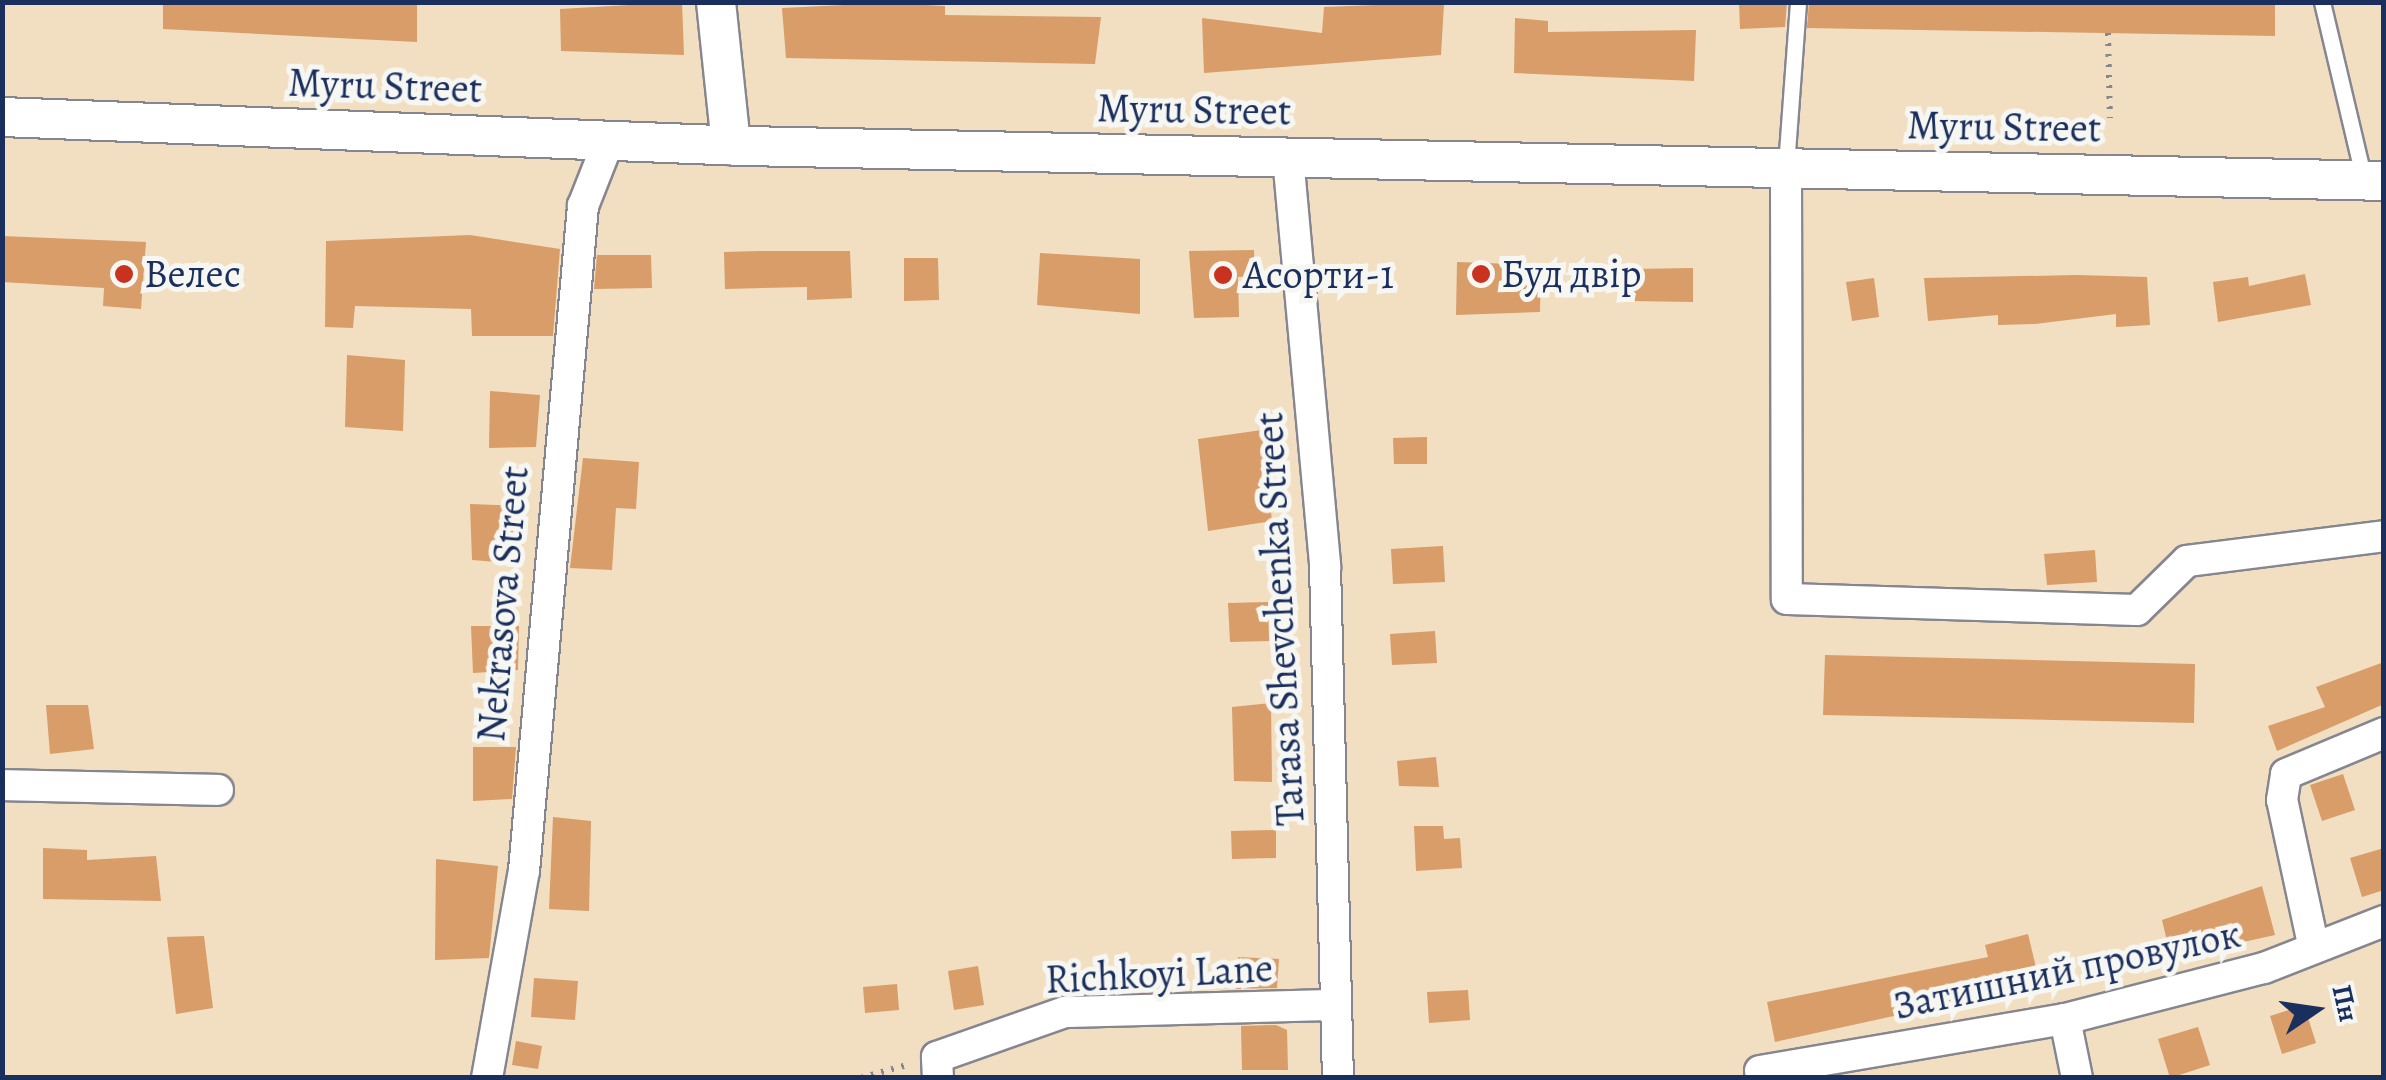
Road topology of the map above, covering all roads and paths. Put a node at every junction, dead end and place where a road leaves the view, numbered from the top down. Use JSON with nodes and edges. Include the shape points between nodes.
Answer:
{"nodes":[{"id":1,"x":716,"y":2,"type":"edge"},
{"id":2,"x":1798,"y":2,"type":"edge"},
{"id":3,"x":2322,"y":2,"type":"edge"},
{"id":4,"x":2108,"y":34,"type":"dead end"},
{"id":5,"x":2,"y":117,"type":"edge"},
{"id":6,"x":2110,"y":118,"type":"dead end"},
{"id":7,"x":609,"y":140,"type":"junction"},
{"id":8,"x":731,"y":145,"type":"junction"},
{"id":9,"x":1288,"y":156,"type":"junction"},
{"id":10,"x":1786,"y":166,"type":"junction"},
{"id":11,"x":2374,"y":180,"type":"edge"},
{"id":12,"x":2384,"y":536,"type":"edge"},
{"id":13,"x":2384,"y":733,"type":"edge"},
{"id":14,"x":2,"y":785,"type":"edge"},
{"id":15,"x":218,"y":790,"type":"dead end"},
{"id":16,"x":2384,"y":921,"type":"edge"},
{"id":17,"x":2313,"y":944,"type":"junction"},
{"id":18,"x":1333,"y":1005,"type":"junction"},
{"id":19,"x":2065,"y":1019,"type":"junction"},
{"id":20,"x":937,"y":1067,"type":"edge"},
{"id":21,"x":1781,"y":1072,"type":"edge"},
{"id":22,"x":488,"y":1078,"type":"edge"},
{"id":23,"x":861,"y":1078,"type":"edge"},
{"id":24,"x":1338,"y":1078,"type":"edge"},
{"id":25,"x":2077,"y":1078,"type":"edge"}],
"edges":[{"from":1,"to":8,"type":"street"},
{"from":2,"to":10,"type":"lane"},
{"from":3,"to":11,"type":"lane"},
{"from":4,"to":6,"type":"path"},
{"from":5,"to":7,"type":"street","name":"Myru Street"},
{"from":7,"to":8,"type":"street","name":"Myru Street"},
{"from":7,"to":22,"type":"street","name":"Nekrasova Street","via":[[583,206],[524,871]]},
{"from":8,"to":9,"type":"street","name":"Myru Street"},
{"from":9,"to":10,"type":"street","name":"Myru Street"},
{"from":9,"to":18,"type":"street","name":"Tarasa Shevchenka Street","via":[[1326,566]]},
{"from":10,"to":11,"type":"street","name":"Myru Street"},
{"from":10,"to":12,"type":"street","via":[[1787,599],[2137,610],[2187,562]]},
{"from":13,"to":17,"type":"street","via":[[2286,774],[2282,800]]},
{"from":14,"to":15,"type":"street"},
{"from":16,"to":17,"type":"street","name":"Затишний провулок"},
{"from":17,"to":19,"type":"street","name":"Затишний провулок","via":[[2264,968]]},
{"from":18,"to":20,"type":"street","name":"Richkoyi Lane","via":[[1065,1012]]},
{"from":18,"to":24,"type":"street","name":"Tarasa Shevchenka Street"},
{"from":19,"to":21,"type":"street","name":"Затишний провулок"},
{"from":19,"to":25,"type":"street"},
{"from":20,"to":23,"type":"path"}]}
